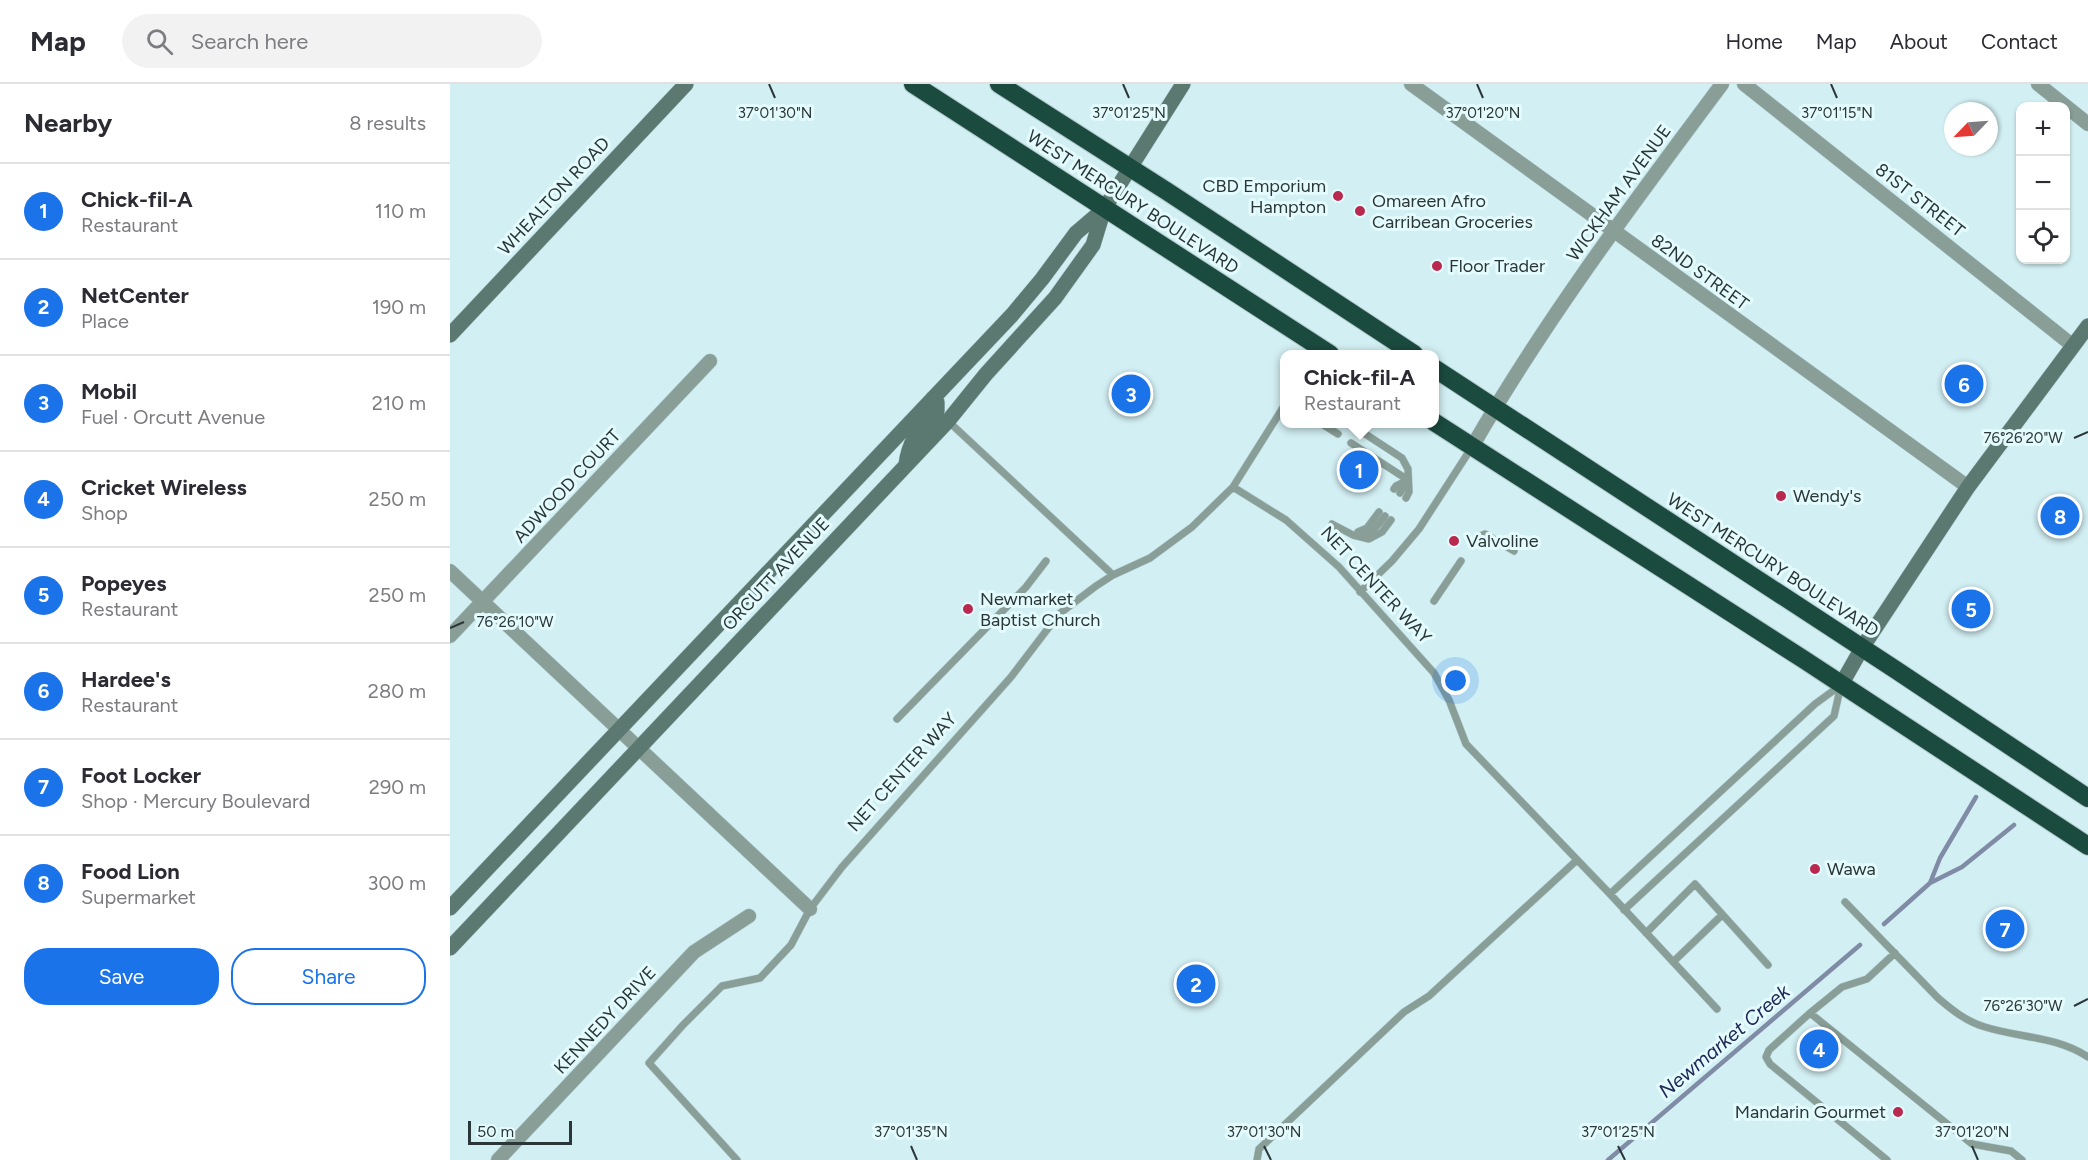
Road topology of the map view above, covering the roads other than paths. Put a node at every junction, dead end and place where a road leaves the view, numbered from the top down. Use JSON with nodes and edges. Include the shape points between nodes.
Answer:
{"nodes":[{"id":1,"x":686,"y":84,"type":"edge"},
{"id":2,"x":913,"y":84,"type":"edge"},
{"id":3,"x":999,"y":84,"type":"edge"},
{"id":4,"x":1184,"y":84,"type":"edge"},
{"id":5,"x":1411,"y":84,"type":"edge"},
{"id":6,"x":1722,"y":84,"type":"edge"},
{"id":7,"x":1744,"y":84,"type":"edge"},
{"id":8,"x":2038,"y":84,"type":"edge"},
{"id":9,"x":2088,"y":124,"type":"edge"},
{"id":10,"x":1129,"y":167,"type":"junction"},
{"id":11,"x":1104,"y":209,"type":"junction"},
{"id":12,"x":1612,"y":231,"type":"junction"},
{"id":13,"x":2088,"y":326,"type":"edge"},
{"id":14,"x":450,"y":335,"type":"edge"},
{"id":15,"x":2072,"y":345,"type":"junction"},
{"id":16,"x":1319,"y":350,"type":"edge"},
{"id":17,"x":1408,"y":350,"type":"edge"},
{"id":18,"x":710,"y":361,"type":"dead end"},
{"id":19,"x":1439,"y":371,"type":"edge"},
{"id":20,"x":933,"y":398,"type":"junction"},
{"id":21,"x":1494,"y":408,"type":"junction"},
{"id":22,"x":1280,"y":412,"type":"edge"},
{"id":23,"x":948,"y":421,"type":"junction"},
{"id":24,"x":1439,"y":425,"type":"edge"},
{"id":25,"x":1329,"y":428,"type":"edge"},
{"id":26,"x":1357,"y":428,"type":"edge"},
{"id":27,"x":1338,"y":434,"type":"dead end"},
{"id":28,"x":1351,"y":443,"type":"dead end"},
{"id":29,"x":1472,"y":447,"type":"junction"},
{"id":30,"x":906,"y":465,"type":"junction"},
{"id":31,"x":1408,"y":480,"type":"junction"},
{"id":32,"x":1233,"y":487,"type":"junction"},
{"id":33,"x":1968,"y":487,"type":"junction"},
{"id":34,"x":1332,"y":524,"type":"dead end"},
{"id":35,"x":1353,"y":534,"type":"junction"},
{"id":36,"x":1474,"y":542,"type":"dead end"},
{"id":37,"x":1515,"y":551,"type":"dead end"},
{"id":38,"x":1046,"y":561,"type":"dead end"},
{"id":39,"x":1461,"y":561,"type":"dead end"},
{"id":40,"x":450,"y":571,"type":"edge"},
{"id":41,"x":1113,"y":575,"type":"junction"},
{"id":42,"x":1360,"y":592,"type":"junction"},
{"id":43,"x":483,"y":601,"type":"junction"},
{"id":44,"x":1434,"y":601,"type":"dead end"},
{"id":45,"x":450,"y":636,"type":"edge"},
{"id":46,"x":1862,"y":648,"type":"junction"},
{"id":47,"x":1841,"y":685,"type":"junction"},
{"id":48,"x":897,"y":719,"type":"dead end"},
{"id":49,"x":620,"y":729,"type":"junction"},
{"id":50,"x":639,"y":746,"type":"junction"},
{"id":51,"x":2088,"y":798,"type":"edge"},
{"id":52,"x":2088,"y":846,"type":"edge"},
{"id":53,"x":1577,"y":860,"type":"junction"},
{"id":54,"x":1610,"y":894,"type":"junction"},
{"id":55,"x":1845,"y":902,"type":"dead end"},
{"id":56,"x":450,"y":908,"type":"edge"},
{"id":57,"x":810,"y":909,"type":"junction"},
{"id":58,"x":1624,"y":910,"type":"junction"},
{"id":59,"x":1722,"y":915,"type":"junction"},
{"id":60,"x":749,"y":916,"type":"dead end"},
{"id":61,"x":1646,"y":933,"type":"junction"},
{"id":62,"x":450,"y":948,"type":"edge"},
{"id":63,"x":1894,"y":953,"type":"junction"},
{"id":64,"x":1673,"y":962,"type":"junction"},
{"id":65,"x":1768,"y":964,"type":"dead end"},
{"id":66,"x":1717,"y":1009,"type":"dead end"},
{"id":67,"x":1809,"y":1013,"type":"junction"},
{"id":68,"x":2088,"y":1057,"type":"edge"},
{"id":69,"x":498,"y":1160,"type":"edge"},
{"id":70,"x":736,"y":1160,"type":"edge"},
{"id":71,"x":1257,"y":1160,"type":"edge"},
{"id":72,"x":1887,"y":1160,"type":"edge"},
{"id":73,"x":2022,"y":1160,"type":"edge"}],
"edges":[{"from":1,"to":14,"type":"main road","name":"WHEALTON ROAD"},
{"from":2,"to":11,"type":"highway","name":"WEST MERCURY BOULEVARD"},
{"from":3,"to":10,"type":"highway","name":"WEST MERCURY BOULEVARD"},
{"from":4,"to":10,"type":"main road","name":"ORCUTT AVENUE"},
{"from":5,"to":12,"type":"street","name":"82ND STREET"},
{"from":6,"to":12,"type":"street","name":"WICKHAM AVENUE"},
{"from":7,"to":15,"type":"street","name":"81ST STREET"},
{"from":8,"to":9,"type":"street"},
{"from":10,"to":11,"type":"main road","name":"ORCUTT AVENUE"},
{"from":10,"to":17,"type":"highway","name":"WEST MERCURY BOULEVARD"},
{"from":11,"to":16,"type":"highway","name":"WEST MERCURY BOULEVARD"},
{"from":11,"to":20,"type":"main road","name":"ORCUTT AVENUE","via":[[1076,232],[1012,315]]},
{"from":11,"to":23,"type":"main road","name":"ORCUTT AVENUE","via":[[1093,245],[1055,298]]},
{"from":12,"to":21,"type":"street","name":"WICKHAM AVENUE"},
{"from":12,"to":33,"type":"street","name":"82ND STREET"},
{"from":13,"to":15,"type":"main road"},
{"from":15,"to":33,"type":"main road"},
{"from":18,"to":43,"type":"street","name":"ADWOOD COURT"},
{"from":19,"to":21,"type":"highway","name":"WEST MERCURY BOULEVARD"},
{"from":20,"to":30,"type":"main road","via":[[937,411],[912,441]]},
{"from":20,"to":49,"type":"main road","name":"ORCUTT AVENUE"},
{"from":21,"to":29,"type":"street","name":"WICKHAM AVENUE"},
{"from":21,"to":46,"type":"highway","name":"WEST MERCURY BOULEVARD"},
{"from":22,"to":32,"type":"lane"},
{"from":23,"to":30,"type":"main road","name":"ORCUTT AVENUE"},
{"from":23,"to":41,"type":"lane"},
{"from":24,"to":29,"type":"highway"},
{"from":25,"to":27,"type":"lane"},
{"from":26,"to":31,"type":"lane","via":[[1402,458]]},
{"from":28,"to":31,"type":"lane"},
{"from":29,"to":42,"type":"lane","via":[[1419,529]]},
{"from":29,"to":47,"type":"highway"},
{"from":30,"to":50,"type":"main road","name":"ORCUTT AVENUE"},
{"from":31,"to":31,"type":"lane","via":[[1409,492],[1400,494],[1396,486]]},
{"from":32,"to":41,"type":"lane","name":"NET CENTER WAY","via":[[1164,549]]},
{"from":32,"to":42,"type":"lane","name":"NET CENTER WAY","via":[[1301,532]]},
{"from":33,"to":46,"type":"main road"},
{"from":34,"to":35,"type":"lane"},
{"from":35,"to":35,"type":"lane","via":[[1366,528],[1385,516],[1376,536],[1368,539]]},
{"from":36,"to":37,"type":"lane","via":[[1485,534]]},
{"from":38,"to":48,"type":"lane","via":[[1026,587]]},
{"from":39,"to":44,"type":"lane"},
{"from":40,"to":43,"type":"street"},
{"from":41,"to":57,"type":"lane","name":"NET CENTER WAY","via":[[1059,614],[1011,677],[842,867]]},
{"from":42,"to":53,"type":"lane","name":"NET CENTER WAY","via":[[1434,673],[1467,744]]},
{"from":43,"to":45,"type":"street","name":"ADWOOD COURT"},
{"from":43,"to":49,"type":"street"},
{"from":46,"to":47,"type":"main road"},
{"from":46,"to":51,"type":"highway","name":"WEST MERCURY BOULEVARD"},
{"from":47,"to":52,"type":"highway"},
{"from":47,"to":54,"type":"lane","via":[[1815,704]]},
{"from":47,"to":58,"type":"lane","via":[[1833,716]]},
{"from":49,"to":50,"type":"street"},
{"from":49,"to":56,"type":"main road","name":"ORCUTT AVENUE"},
{"from":50,"to":57,"type":"street"},
{"from":50,"to":62,"type":"main road","name":"ORCUTT AVENUE"},
{"from":53,"to":54,"type":"lane","name":"NET CENTER WAY"},
{"from":53,"to":71,"type":"lane","via":[[1429,996],[1396,1019],[1259,1149]]},
{"from":54,"to":58,"type":"lane","name":"NET CENTER WAY"},
{"from":55,"to":63,"type":"lane"},
{"from":57,"to":70,"type":"lane","name":"NET CENTER WAY","via":[[791,945],[760,978],[722,986],[649,1063]]},
{"from":58,"to":61,"type":"lane","name":"NET CENTER WAY"},
{"from":59,"to":61,"type":"lane","via":[[1695,884]]},
{"from":59,"to":64,"type":"lane"},
{"from":59,"to":65,"type":"lane"},
{"from":60,"to":69,"type":"street","name":"KENNEDY DRIVE","via":[[694,952]]},
{"from":61,"to":64,"type":"lane","name":"NET CENTER WAY"},
{"from":63,"to":67,"type":"lane","via":[[1867,979],[1842,987]]},
{"from":63,"to":68,"type":"lane","via":[[1938,998],[1982,1027],[2044,1038]]},
{"from":64,"to":66,"type":"lane","name":"NET CENTER WAY"},
{"from":67,"to":72,"type":"lane","via":[[1766,1057]]},
{"from":67,"to":73,"type":"lane","via":[[1972,1144],[2011,1151]]}]}
